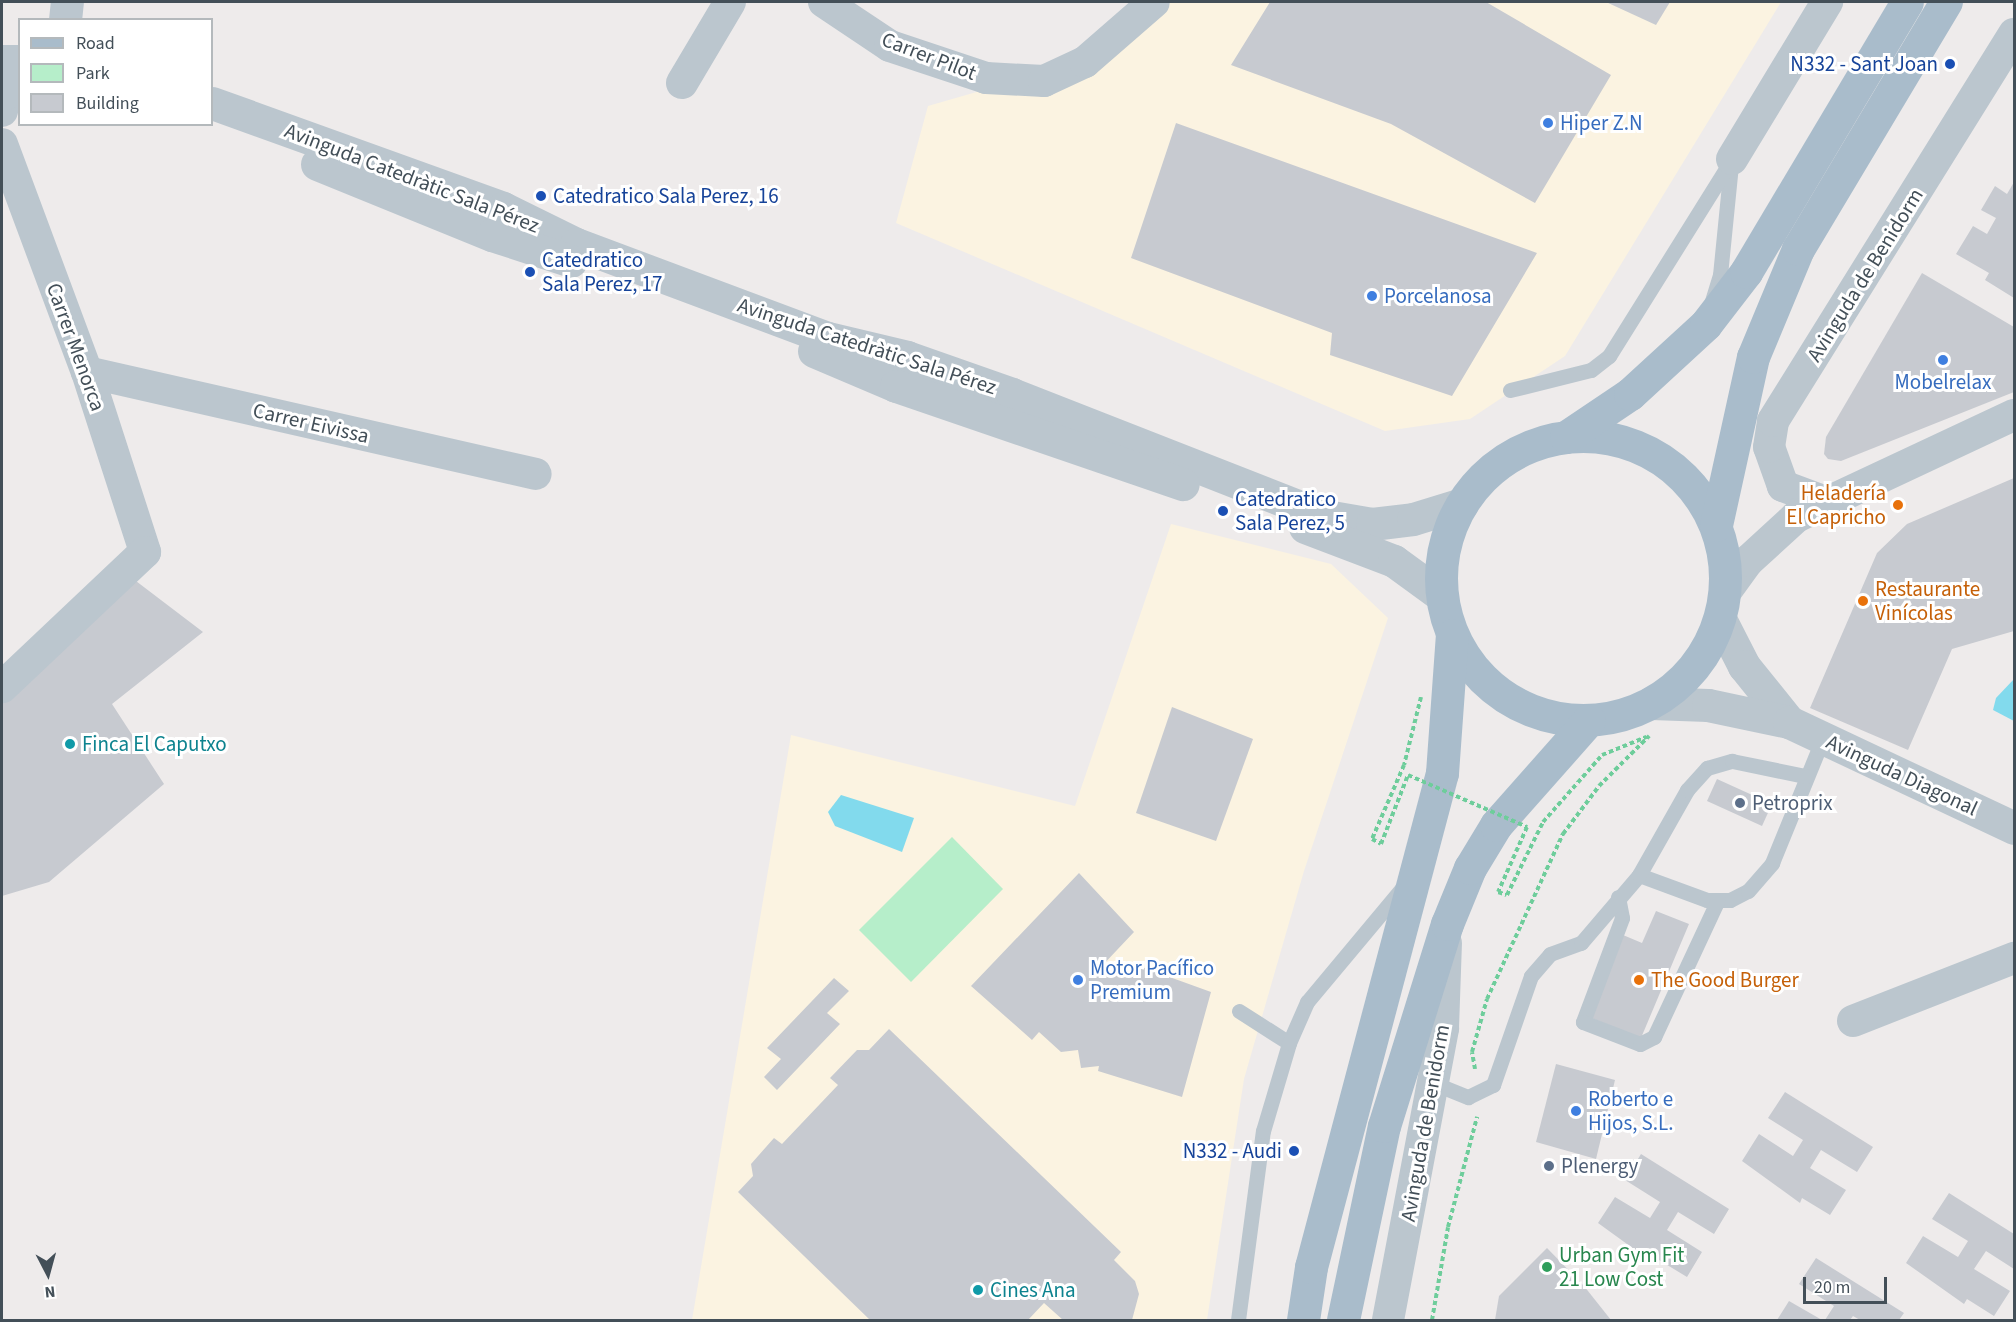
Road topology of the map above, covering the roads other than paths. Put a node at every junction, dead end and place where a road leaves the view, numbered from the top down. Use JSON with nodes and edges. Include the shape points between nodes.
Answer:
{"nodes":[{"id":1,"x":730,"y":2,"type":"edge"},
{"id":2,"x":824,"y":2,"type":"edge"},
{"id":3,"x":1154,"y":2,"type":"edge"},
{"id":4,"x":1827,"y":2,"type":"edge"},
{"id":5,"x":1907,"y":2,"type":"edge"},
{"id":6,"x":1946,"y":2,"type":"edge"},
{"id":7,"x":2014,"y":34,"type":"edge"},
{"id":8,"x":2,"y":61,"type":"edge"},
{"id":9,"x":18,"y":61,"type":"edge"},
{"id":10,"x":18,"y":78,"type":"edge"},
{"id":11,"x":682,"y":83,"type":"dead end"},
{"id":12,"x":213,"y":103,"type":"edge"},
{"id":13,"x":2,"y":111,"type":"edge"},
{"id":14,"x":213,"y":121,"type":"edge"},
{"id":15,"x":2,"y":144,"type":"edge"},
{"id":16,"x":1732,"y":159,"type":"junction"},
{"id":17,"x":1706,"y":324,"type":"junction"},
{"id":18,"x":87,"y":372,"type":"junction"},
{"id":19,"x":1510,"y":390,"type":"dead end"},
{"id":20,"x":2014,"y":415,"type":"edge"},
{"id":21,"x":1566,"y":437,"type":"junction"},
{"id":22,"x":536,"y":474,"type":"dead end"},
{"id":23,"x":1823,"y":501,"type":"junction"},
{"id":24,"x":1462,"y":504,"type":"junction"},
{"id":25,"x":1716,"y":525,"type":"junction"},
{"id":26,"x":1442,"y":596,"type":"junction"},
{"id":27,"x":1723,"y":605,"type":"junction"},
{"id":28,"x":1452,"y":635,"type":"junction"},
{"id":29,"x":2,"y":687,"type":"edge"},
{"id":30,"x":1651,"y":703,"type":"junction"},
{"id":31,"x":1589,"y":720,"type":"junction"},
{"id":32,"x":1789,"y":722,"type":"junction"},
{"id":33,"x":1822,"y":738,"type":"junction"},
{"id":34,"x":1805,"y":776,"type":"junction"},
{"id":35,"x":2014,"y":828,"type":"edge"},
{"id":36,"x":1639,"y":875,"type":"junction"},
{"id":37,"x":1413,"y":876,"type":"junction"},
{"id":38,"x":1618,"y":897,"type":"junction"},
{"id":39,"x":1718,"y":900,"type":"junction"},
{"id":40,"x":1447,"y":924,"type":"junction"},
{"id":41,"x":2014,"y":958,"type":"edge"},
{"id":42,"x":1239,"y":1011,"type":"dead end"},
{"id":43,"x":1853,"y":1022,"type":"dead end"},
{"id":44,"x":1289,"y":1043,"type":"junction"},
{"id":45,"x":1433,"y":1083,"type":"junction"},
{"id":46,"x":1238,"y":1320,"type":"edge"},
{"id":47,"x":1304,"y":1320,"type":"edge"},
{"id":48,"x":1343,"y":1320,"type":"edge"},
{"id":49,"x":1388,"y":1320,"type":"edge"}],
"edges":[{"from":1,"to":11,"type":"street"},
{"from":2,"to":3,"type":"street","name":"Carrer Pilot","via":[[890,46],[986,78],[1044,81],[1085,62]]},
{"from":4,"to":16,"type":"street"},
{"from":5,"to":17,"type":"main road","via":[[1746,272]]},
{"from":6,"to":25,"type":"main road","via":[[1798,249],[1753,357]]},
{"from":7,"to":23,"type":"street","name":"Avinguda de Benidorm","via":[[1773,421],[1769,447],[1784,486]]},
{"from":8,"to":9,"type":"street"},
{"from":10,"to":13,"type":"street","via":[[6,94]]},
{"from":12,"to":24,"type":"street","name":"Avinguda Catedràtic Sala Pérez","via":[[502,208],[576,244],[828,338],[907,357],[1012,394],[1320,515],[1372,524],[1413,519]]},
{"from":14,"to":26,"type":"street","name":"Avinguda Catedràtic Sala Pérez","via":[[492,235],[812,350],[896,386],[1334,537],[1394,561]]},
{"from":15,"to":18,"type":"street","name":"Carrer Menorca"},
{"from":16,"to":17,"type":"lane","via":[[1720,275]]},
{"from":16,"to":19,"type":"lane","via":[[1610,357],[1591,370]]},
{"from":17,"to":21,"type":"main road","via":[[1630,394]]},
{"from":18,"to":22,"type":"street","name":"Carrer Eivissa"},
{"from":18,"to":29,"type":"street","name":"Carrer Menorca","via":[[145,552]]},
{"from":20,"to":23,"type":"street"},
{"from":21,"to":24,"type":"main road","via":[[1535,444],[1506,459],[1481,479]]},
{"from":21,"to":25,"type":"main road","via":[[1608,439],[1656,456],[1681,474]]},
{"from":23,"to":27,"type":"street","via":[[1772,539]]},
{"from":24,"to":26,"type":"main road","via":[[1448,533]]},
{"from":25,"to":27,"type":"main road","via":[[1726,569]]},
{"from":26,"to":28,"type":"main road"},
{"from":27,"to":30,"type":"main road","via":[[1694,668]]},
{"from":27,"to":32,"type":"street","name":"Avinguda Diagonal","via":[[1744,666]]},
{"from":28,"to":31,"type":"main road","via":[[1478,672],[1523,707],[1555,718]]},
{"from":28,"to":37,"type":"main road","via":[[1442,773]]},
{"from":30,"to":31,"type":"main road"},
{"from":30,"to":32,"type":"street","name":"Avinguda Diagonal","via":[[1708,705]]},
{"from":31,"to":40,"type":"main road","via":[[1496,825],[1470,868]]},
{"from":32,"to":33,"type":"street","name":"Avinguda Diagonal"},
{"from":33,"to":34,"type":"lane"},
{"from":33,"to":35,"type":"street","name":"Avinguda Diagonal"},
{"from":34,"to":36,"type":"lane","via":[[1732,761],[1707,768],[1687,790]]},
{"from":34,"to":39,"type":"lane","via":[[1772,863],[1748,891]]},
{"from":36,"to":38,"type":"lane"},
{"from":36,"to":39,"type":"lane"},
{"from":37,"to":44,"type":"lane","via":[[1306,1002]]},
{"from":37,"to":47,"type":"main road","via":[[1311,1267]]},
{"from":38,"to":39,"type":"lane","via":[[1622,918],[1583,1022],[1640,1044],[1654,1037]]},
{"from":38,"to":45,"type":"lane","via":[[1581,943],[1550,954],[1530,976],[1493,1085],[1468,1097]]},
{"from":40,"to":45,"type":"street","name":"Avinguda de Benidorm","via":[[1443,1028]]},
{"from":40,"to":48,"type":"main road","via":[[1384,1126]]},
{"from":41,"to":43,"type":"street"},
{"from":42,"to":44,"type":"lane"},
{"from":44,"to":46,"type":"lane","via":[[1263,1131]]},
{"from":45,"to":49,"type":"street","name":"Avinguda de Benidorm"}]}
